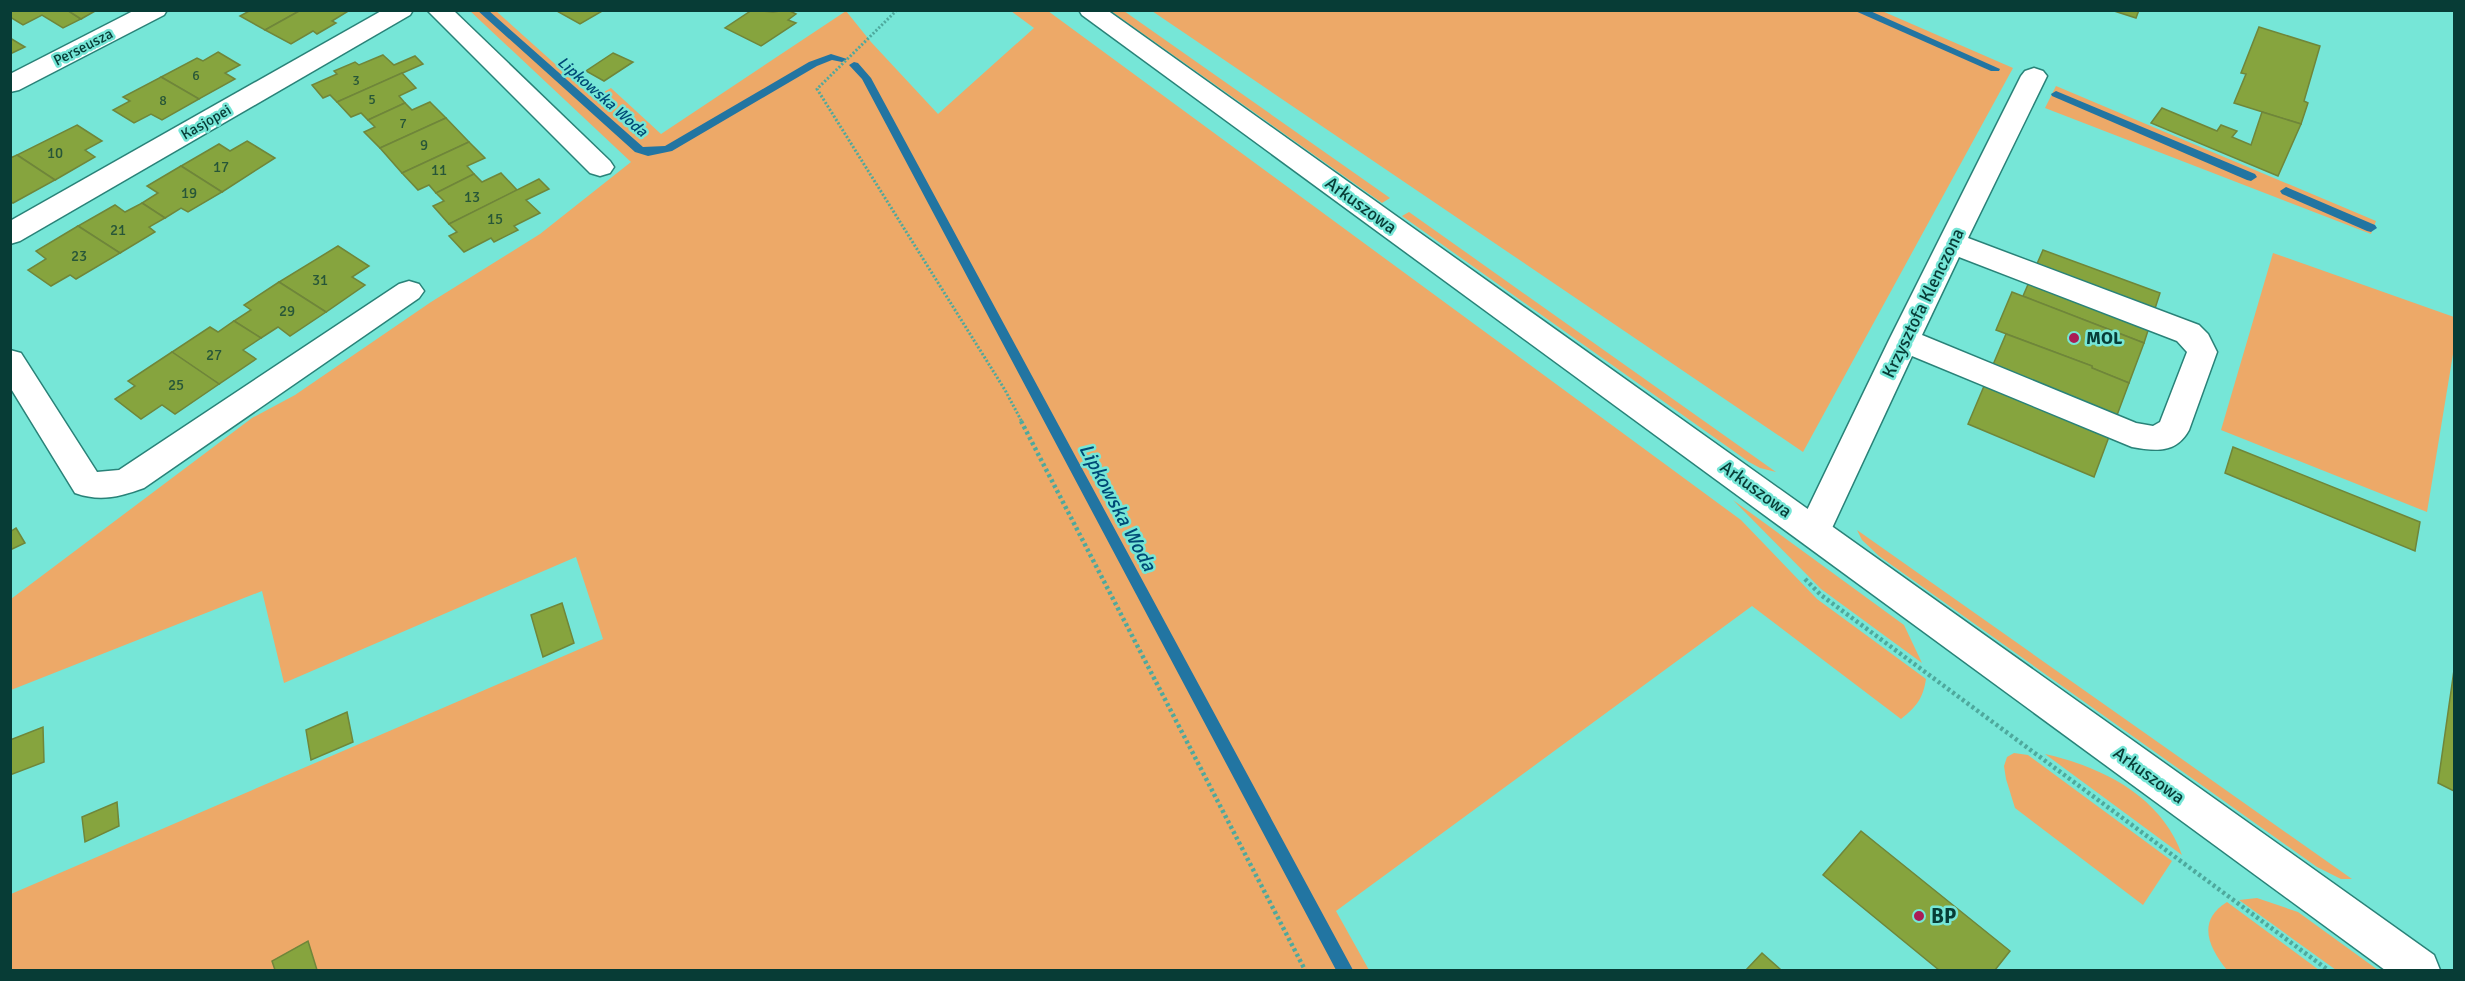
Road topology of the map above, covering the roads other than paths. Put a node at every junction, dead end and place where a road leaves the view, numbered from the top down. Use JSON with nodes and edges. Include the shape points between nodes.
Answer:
{"nodes":[{"id":1,"x":155,"y":10,"type":"edge"},
{"id":2,"x":401,"y":10,"type":"edge"},
{"id":3,"x":439,"y":10,"type":"edge"},
{"id":4,"x":1091,"y":10,"type":"edge"},
{"id":5,"x":2034,"y":76,"type":"dead end"},
{"id":6,"x":10,"y":84,"type":"edge"},
{"id":7,"x":600,"y":167,"type":"dead end"},
{"id":8,"x":10,"y":234,"type":"edge"},
{"id":9,"x":1952,"y":243,"type":"junction"},
{"id":10,"x":409,"y":291,"type":"dead end"},
{"id":11,"x":1904,"y":340,"type":"junction"},
{"id":12,"x":10,"y":362,"type":"edge"},
{"id":13,"x":1814,"y":531,"type":"junction"},
{"id":14,"x":2419,"y":970,"type":"edge"}],
"edges":[{"from":1,"to":6,"type":"main road","name":"Perseusza"},
{"from":2,"to":8,"type":"main road","name":"Kasjopei"},
{"from":3,"to":7,"type":"main road"},
{"from":4,"to":13,"type":"main road","name":"Arkuszowa"},
{"from":5,"to":9,"type":"main road","name":"Krzysztofa Klenczona"},
{"from":9,"to":11,"type":"main road","name":"Krzysztofa Klenczona"},
{"from":9,"to":11,"type":"main road","via":[[2188,333],[2202,352],[2173,430],[2157,439],[2132,435]]},
{"from":10,"to":12,"type":"main road","via":[[132,479],[114,486],[87,484]]},
{"from":11,"to":13,"type":"main road","name":"Krzysztofa Klenczona"},
{"from":13,"to":14,"type":"main road","name":"Arkuszowa"}]}
